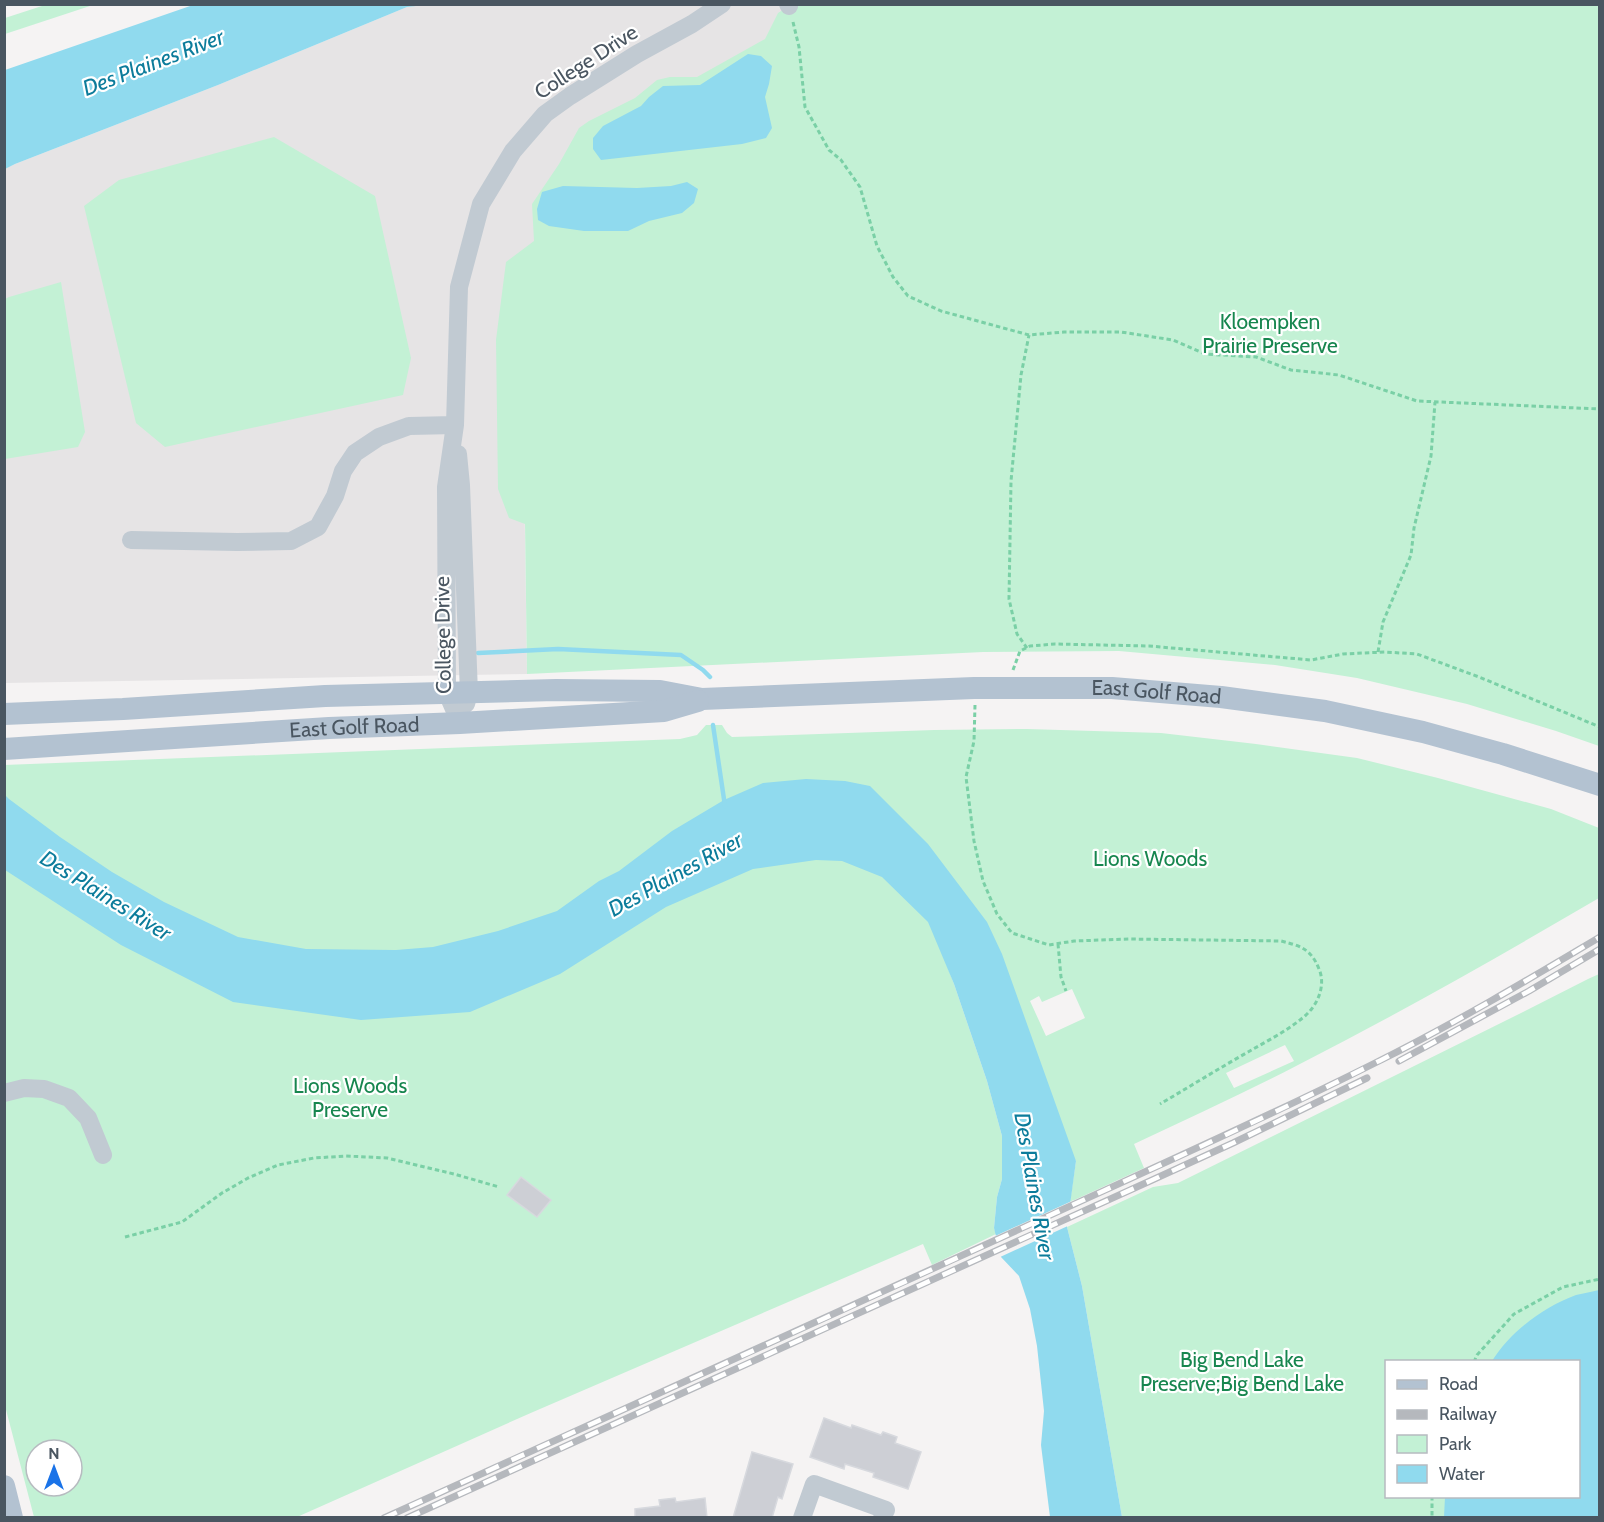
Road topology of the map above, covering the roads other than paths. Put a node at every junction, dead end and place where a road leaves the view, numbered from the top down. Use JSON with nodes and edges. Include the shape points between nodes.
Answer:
{"nodes":[{"id":1,"x":722,"y":4,"type":"edge"},
{"id":2,"x":455,"y":425,"type":"junction"},
{"id":3,"x":131,"y":540,"type":"dead end"},
{"id":4,"x":458,"y":693,"type":"junction"},
{"id":5,"x":702,"y":699,"type":"junction"},
{"id":6,"x":4,"y":714,"type":"edge"},
{"id":7,"x":460,"y":723,"type":"junction"},
{"id":8,"x":4,"y":750,"type":"edge"},
{"id":9,"x":1599,"y":785,"type":"edge"},
{"id":10,"x":4,"y":1093,"type":"edge"},
{"id":11,"x":104,"y":1155,"type":"dead end"},
{"id":12,"x":4,"y":1486,"type":"edge"},
{"id":13,"x":12,"y":1518,"type":"edge"},
{"id":14,"x":802,"y":1518,"type":"edge"},
{"id":15,"x":882,"y":1518,"type":"edge"}],
"edges":[{"from":1,"to":2,"type":"street","name":"College Drive","via":[[570,96],[545,114],[513,151],[481,204],[459,287]]},
{"from":2,"to":3,"type":"street","via":[[409,426],[379,437],[355,453],[318,527],[291,541]]},
{"from":2,"to":4,"type":"street","name":"College Drive","via":[[461,485]]},
{"from":4,"to":5,"type":"main road","name":"East Golf Road","via":[[660,691]]},
{"from":4,"to":6,"type":"main road","name":"East Golf Road","via":[[325,696]]},
{"from":4,"to":7,"type":"street","name":"College Drive"},
{"from":5,"to":7,"type":"main road","name":"East Golf Road","via":[[664,711]]},
{"from":5,"to":9,"type":"main road","name":"East Golf Road","via":[[974,688],[1122,689],[1221,697],[1325,711],[1423,732]]},
{"from":7,"to":8,"type":"main road","name":"East Golf Road"},
{"from":10,"to":11,"type":"street","via":[[44,1089],[69,1098],[88,1118]]},
{"from":12,"to":13,"type":"main road"},
{"from":14,"to":15,"type":"street","via":[[814,1484],[886,1510]]}]}
